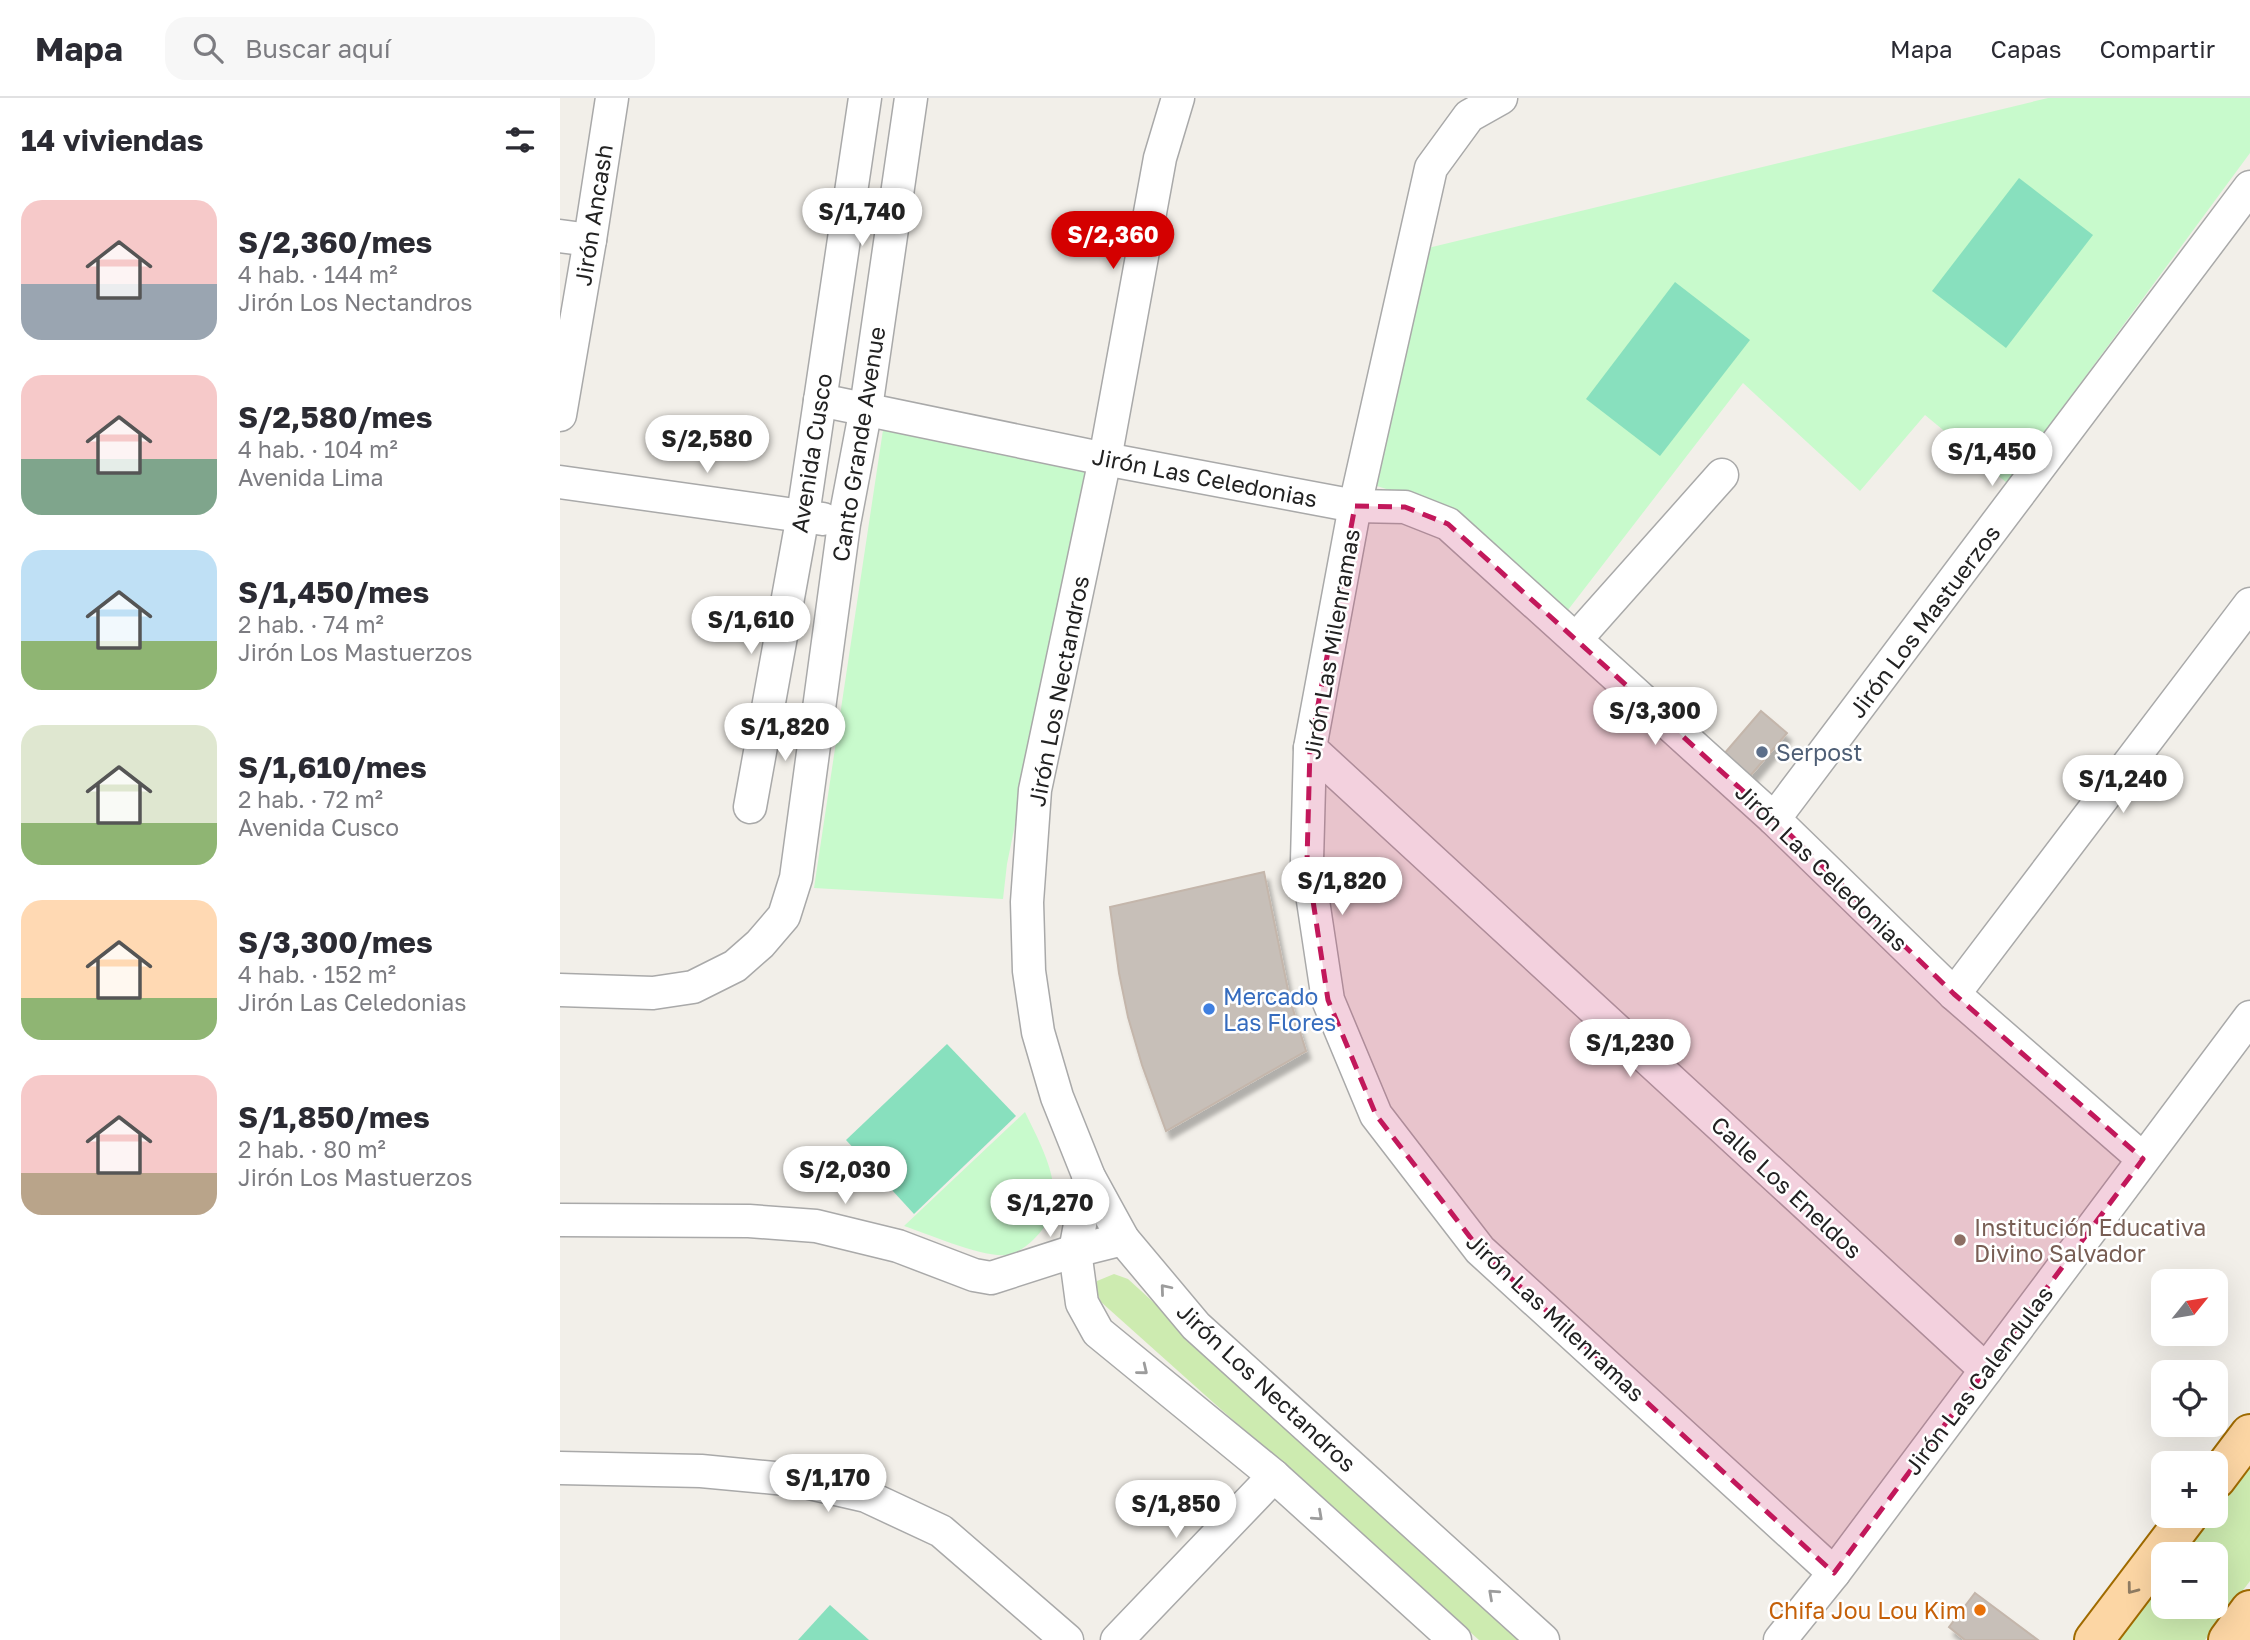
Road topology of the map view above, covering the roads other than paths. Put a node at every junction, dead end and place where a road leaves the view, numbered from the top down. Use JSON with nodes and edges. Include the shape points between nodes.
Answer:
{"nodes":[{"id":1,"x":612,"y":98,"type":"edge"},
{"id":2,"x":865,"y":98,"type":"edge"},
{"id":3,"x":911,"y":98,"type":"edge"},
{"id":4,"x":1178,"y":98,"type":"edge"},
{"id":5,"x":1501,"y":98,"type":"edge"},
{"id":6,"x":2250,"y":187,"type":"edge"},
{"id":7,"x":575,"y":238,"type":"edge"},
{"id":8,"x":820,"y":400,"type":"junction"},
{"id":9,"x":866,"y":408,"type":"junction"},
{"id":10,"x":560,"y":415,"type":"edge"},
{"id":11,"x":1105,"y":459,"type":"junction"},
{"id":12,"x":1722,"y":475,"type":"dead end"},
{"id":13,"x":560,"y":482,"type":"edge"},
{"id":14,"x":1355,"y":506,"type":"junction"},
{"id":15,"x":803,"y":515,"type":"junction"},
{"id":16,"x":845,"y":524,"type":"junction"},
{"id":17,"x":2250,"y":604,"type":"edge"},
{"id":18,"x":1578,"y":641,"type":"junction"},
{"id":19,"x":1310,"y":748,"type":"junction"},
{"id":20,"x":750,"y":807,"type":"dead end"},
{"id":21,"x":1774,"y":819,"type":"junction"},
{"id":22,"x":560,"y":990,"type":"edge"},
{"id":23,"x":1954,"y":994,"type":"junction"},
{"id":24,"x":2250,"y":1017,"type":"edge"},
{"id":25,"x":2143,"y":1159,"type":"junction"},
{"id":26,"x":1089,"y":1177,"type":"junction"},
{"id":27,"x":560,"y":1220,"type":"edge"},
{"id":28,"x":1123,"y":1239,"type":"junction"},
{"id":29,"x":1074,"y":1251,"type":"junction"},
{"id":30,"x":1986,"y":1370,"type":"junction"},
{"id":31,"x":2250,"y":1434,"type":"edge"},
{"id":32,"x":2228,"y":1463,"type":"edge"},
{"id":33,"x":560,"y":1468,"type":"edge"},
{"id":34,"x":1274,"y":1476,"type":"junction"},
{"id":35,"x":2179,"y":1528,"type":"edge"},
{"id":36,"x":1834,"y":1573,"type":"junction"},
{"id":37,"x":2250,"y":1611,"type":"edge"},
{"id":38,"x":1067,"y":1640,"type":"edge"},
{"id":39,"x":1117,"y":1640,"type":"edge"},
{"id":40,"x":1455,"y":1640,"type":"edge"},
{"id":41,"x":1543,"y":1640,"type":"edge"},
{"id":42,"x":1780,"y":1640,"type":"edge"},
{"id":43,"x":2094,"y":1640,"type":"edge"},
{"id":44,"x":2228,"y":1640,"type":"edge"}],
"edges":[{"from":1,"to":7,"type":"street","name":"Jirón Ancash"},
{"from":2,"to":8,"type":"street","name":"Avenida Cusco"},
{"from":3,"to":9,"type":"street","name":"Canto Grande Avenue"},
{"from":4,"to":11,"type":"street","name":"Jirón Los Nectandros","via":[[1160,158]]},
{"from":5,"to":14,"type":"street","name":"Jirón Las Milenramas","via":[[1469,116],[1431,168]]},
{"from":6,"to":21,"type":"street","name":"Jirón Los Mastuerzos"},
{"from":7,"to":10,"type":"street","name":"Jirón Ancash"},
{"from":8,"to":9,"type":"street","name":"Jirón Las Celedonias"},
{"from":8,"to":15,"type":"street","name":"Avenida Cusco"},
{"from":9,"to":11,"type":"street","name":"Jirón Las Celedonias"},
{"from":9,"to":16,"type":"street","name":"Canto Grande Avenue"},
{"from":11,"to":14,"type":"street","name":"Jirón Las Celedonias"},
{"from":11,"to":26,"type":"street","name":"Jirón Los Nectandros","via":[[1035,790],[1027,902],[1029,971],[1038,1032],[1057,1097]]},
{"from":12,"to":18,"type":"street"},
{"from":13,"to":15,"type":"street"},
{"from":14,"to":18,"type":"street","name":"Jirón Las Celedonias","via":[[1405,507],[1448,524]]},
{"from":14,"to":19,"type":"street","name":"Jirón Las Milenramas"},
{"from":15,"to":16,"type":"street"},
{"from":15,"to":20,"type":"street","name":"Avenida Cusco"},
{"from":16,"to":22,"type":"street","name":"Canto Grande Avenue","via":[[796,878],[784,916],[735,966],[693,987],[653,993]]},
{"from":17,"to":23,"type":"street"},
{"from":18,"to":21,"type":"street","name":"Jirón Las Celedonias"},
{"from":19,"to":30,"type":"street","name":"Calle Los Eneldos"},
{"from":19,"to":36,"type":"street","name":"Jirón Las Milenramas","via":[[1307,861],[1328,1000],[1376,1115],[1480,1251]]},
{"from":21,"to":23,"type":"street","name":"Jirón Las Celedonias"},
{"from":23,"to":25,"type":"street","name":"Jirón Las Celedonias"},
{"from":24,"to":25,"type":"street","name":"Jirón Las Calendulas"},
{"from":25,"to":30,"type":"street","name":"Jirón Las Calendulas"},
{"from":26,"to":28,"type":"street","name":"Jirón Los Nectandros"},
{"from":26,"to":29,"type":"street"},
{"from":27,"to":29,"type":"street","via":[[816,1226],[898,1246],[991,1278]]},
{"from":28,"to":29,"type":"street"},
{"from":41,"to":28,"type":"street","name":"Jirón Los Nectandros","one_way":true,"via":[[1196,1326]]},
{"from":29,"to":34,"type":"street","one_way":true,"via":[[1082,1303],[1098,1332]]},
{"from":30,"to":36,"type":"street","name":"Jirón Las Calendulas"},
{"from":31,"to":32,"type":"main road"},
{"from":33,"to":38,"type":"street","via":[[701,1471],[796,1480],[866,1496],[941,1531]]},
{"from":34,"to":39,"type":"street"},
{"from":34,"to":40,"type":"street","one_way":true},
{"from":35,"to":43,"type":"main road","one_way":true},
{"from":36,"to":42,"type":"street","name":"Jirón Las Calendulas"},
{"from":37,"to":44,"type":"main road"}]}
